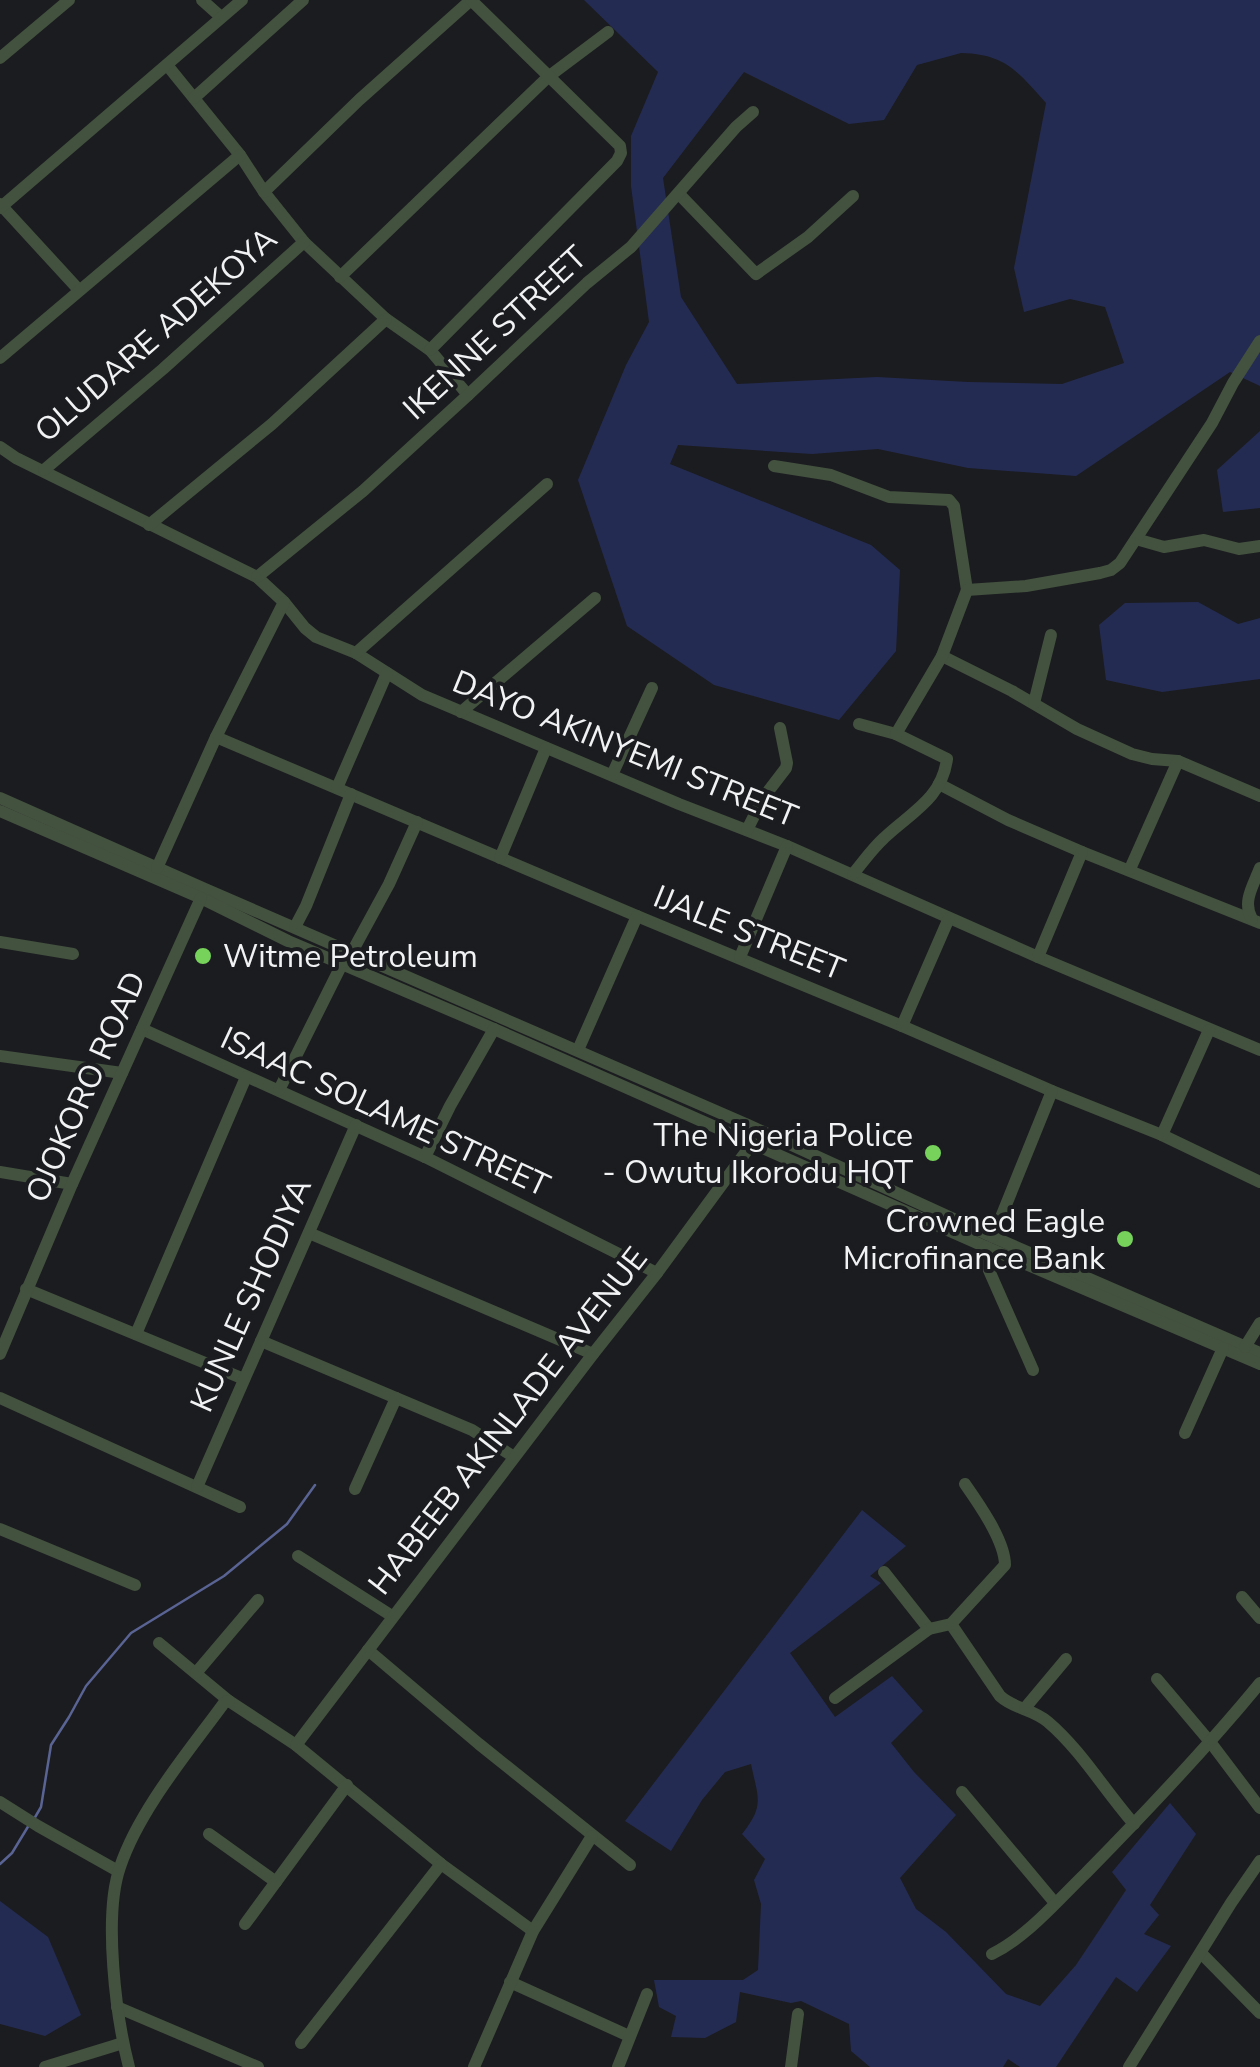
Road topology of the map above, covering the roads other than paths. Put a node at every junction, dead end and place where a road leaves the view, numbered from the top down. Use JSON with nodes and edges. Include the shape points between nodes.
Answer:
{"nodes":[{"id":1,"x":69,"y":0,"type":"edge"},
{"id":2,"x":202,"y":0,"type":"edge"},
{"id":3,"x":242,"y":0,"type":"edge"},
{"id":4,"x":303,"y":0,"type":"edge"},
{"id":5,"x":471,"y":0,"type":"edge"},
{"id":6,"x":221,"y":18,"type":"junction"},
{"id":7,"x":608,"y":32,"type":"dead end"},
{"id":8,"x":0,"y":58,"type":"edge"},
{"id":9,"x":167,"y":66,"type":"junction"},
{"id":10,"x":548,"y":77,"type":"junction"},
{"id":11,"x":194,"y":98,"type":"junction"},
{"id":12,"x":753,"y":112,"type":"dead end"},
{"id":13,"x":240,"y":155,"type":"junction"},
{"id":14,"x":264,"y":192,"type":"junction"},
{"id":15,"x":680,"y":194,"type":"junction"},
{"id":16,"x":853,"y":196,"type":"dead end"},
{"id":17,"x":0,"y":206,"type":"edge"},
{"id":18,"x":304,"y":242,"type":"junction"},
{"id":19,"x":340,"y":276,"type":"junction"},
{"id":20,"x":78,"y":290,"type":"junction"},
{"id":21,"x":386,"y":319,"type":"junction"},
{"id":22,"x":1260,"y":342,"type":"edge"},
{"id":23,"x":430,"y":350,"type":"junction"},
{"id":24,"x":0,"y":358,"type":"edge"},
{"id":25,"x":468,"y":395,"type":"junction"},
{"id":26,"x":0,"y":447,"type":"edge"},
{"id":27,"x":774,"y":466,"type":"dead end"},
{"id":28,"x":44,"y":470,"type":"junction"},
{"id":29,"x":547,"y":484,"type":"dead end"},
{"id":30,"x":149,"y":525,"type":"junction"},
{"id":31,"x":1136,"y":538,"type":"junction"},
{"id":32,"x":1260,"y":546,"type":"edge"},
{"id":33,"x":258,"y":577,"type":"junction"},
{"id":34,"x":967,"y":590,"type":"junction"},
{"id":35,"x":595,"y":598,"type":"dead end"},
{"id":36,"x":284,"y":602,"type":"junction"},
{"id":37,"x":1051,"y":636,"type":"dead end"},
{"id":38,"x":356,"y":653,"type":"junction"},
{"id":39,"x":942,"y":656,"type":"junction"},
{"id":40,"x":387,"y":673,"type":"junction"},
{"id":41,"x":652,"y":688,"type":"dead end"},
{"id":42,"x":1034,"y":704,"type":"junction"},
{"id":43,"x":462,"y":712,"type":"junction"},
{"id":44,"x":859,"y":724,"type":"dead end"},
{"id":45,"x":780,"y":728,"type":"dead end"},
{"id":46,"x":896,"y":734,"type":"junction"},
{"id":47,"x":216,"y":738,"type":"junction"},
{"id":48,"x":546,"y":748,"type":"junction"},
{"id":49,"x":1178,"y":760,"type":"junction"},
{"id":50,"x":612,"y":776,"type":"junction"},
{"id":51,"x":939,"y":784,"type":"junction"},
{"id":52,"x":337,"y":788,"type":"junction"},
{"id":53,"x":351,"y":794,"type":"junction"},
{"id":54,"x":1260,"y":796,"type":"edge"},
{"id":55,"x":0,"y":798,"type":"edge"},
{"id":56,"x":0,"y":811,"type":"edge"},
{"id":57,"x":418,"y":822,"type":"junction"},
{"id":58,"x":747,"y":830,"type":"junction"},
{"id":59,"x":787,"y":846,"type":"junction"},
{"id":60,"x":1082,"y":852,"type":"junction"},
{"id":61,"x":500,"y":858,"type":"junction"},
{"id":62,"x":156,"y":868,"type":"junction"},
{"id":63,"x":1260,"y":868,"type":"edge"},
{"id":64,"x":1130,"y":870,"type":"junction"},
{"id":65,"x":853,"y":874,"type":"junction"},
{"id":66,"x":201,"y":898,"type":"junction"},
{"id":67,"x":637,"y":916,"type":"junction"},
{"id":68,"x":949,"y":918,"type":"junction"},
{"id":69,"x":1256,"y":921,"type":"edge"},
{"id":70,"x":295,"y":927,"type":"junction"},
{"id":71,"x":0,"y":942,"type":"edge"},
{"id":72,"x":352,"y":952,"type":"junction"},
{"id":73,"x":73,"y":954,"type":"dead end"},
{"id":74,"x":740,"y":957,"type":"junction"},
{"id":75,"x":1038,"y":957,"type":"junction"},
{"id":76,"x":342,"y":964,"type":"junction"},
{"id":77,"x":902,"y":1026,"type":"junction"},
{"id":78,"x":142,"y":1029,"type":"junction"},
{"id":79,"x":494,"y":1029,"type":"junction"},
{"id":80,"x":1209,"y":1030,"type":"junction"},
{"id":81,"x":578,"y":1050,"type":"junction"},
{"id":82,"x":1260,"y":1050,"type":"edge"},
{"id":83,"x":0,"y":1056,"type":"edge"},
{"id":84,"x":122,"y":1073,"type":"junction"},
{"id":85,"x":246,"y":1077,"type":"junction"},
{"id":86,"x":279,"y":1090,"type":"junction"},
{"id":87,"x":1052,"y":1091,"type":"junction"},
{"id":88,"x":356,"y":1125,"type":"junction"},
{"id":89,"x":748,"y":1125,"type":"junction"},
{"id":90,"x":1162,"y":1136,"type":"junction"},
{"id":91,"x":748,"y":1142,"type":"junction"},
{"id":92,"x":425,"y":1157,"type":"junction"},
{"id":93,"x":0,"y":1172,"type":"edge"},
{"id":94,"x":1260,"y":1182,"type":"edge"},
{"id":95,"x":72,"y":1184,"type":"junction"},
{"id":96,"x":309,"y":1233,"type":"junction"},
{"id":97,"x":990,"y":1242,"type":"junction"},
{"id":98,"x":657,"y":1273,"type":"junction"},
{"id":99,"x":26,"y":1289,"type":"junction"},
{"id":100,"x":1260,"y":1323,"type":"edge"},
{"id":101,"x":136,"y":1334,"type":"junction"},
{"id":102,"x":262,"y":1341,"type":"junction"},
{"id":103,"x":1245,"y":1347,"type":"junction"},
{"id":104,"x":1223,"y":1348,"type":"junction"},
{"id":105,"x":0,"y":1354,"type":"edge"},
{"id":106,"x":592,"y":1354,"type":"junction"},
{"id":107,"x":1260,"y":1354,"type":"edge"},
{"id":108,"x":1260,"y":1364,"type":"edge"},
{"id":109,"x":1033,"y":1370,"type":"dead end"},
{"id":110,"x":244,"y":1380,"type":"junction"},
{"id":111,"x":0,"y":1398,"type":"edge"},
{"id":112,"x":396,"y":1398,"type":"junction"},
{"id":113,"x":1185,"y":1433,"type":"dead end"},
{"id":114,"x":514,"y":1457,"type":"junction"},
{"id":115,"x":965,"y":1484,"type":"dead end"},
{"id":116,"x":197,"y":1487,"type":"junction"},
{"id":117,"x":355,"y":1490,"type":"dead end"},
{"id":118,"x":240,"y":1507,"type":"dead end"},
{"id":119,"x":0,"y":1528,"type":"edge"},
{"id":120,"x":298,"y":1556,"type":"dead end"},
{"id":121,"x":884,"y":1572,"type":"dead end"},
{"id":122,"x":135,"y":1586,"type":"dead end"},
{"id":123,"x":1242,"y":1597,"type":"dead end"},
{"id":124,"x":258,"y":1600,"type":"dead end"},
{"id":125,"x":392,"y":1616,"type":"junction"},
{"id":126,"x":1260,"y":1618,"type":"edge"},
{"id":127,"x":951,"y":1624,"type":"junction"},
{"id":128,"x":928,"y":1629,"type":"junction"},
{"id":129,"x":159,"y":1643,"type":"dead end"},
{"id":130,"x":368,"y":1650,"type":"junction"},
{"id":131,"x":1066,"y":1659,"type":"dead end"},
{"id":132,"x":196,"y":1673,"type":"junction"},
{"id":133,"x":1157,"y":1679,"type":"dead end"},
{"id":134,"x":1260,"y":1684,"type":"edge"},
{"id":135,"x":835,"y":1698,"type":"dead end"},
{"id":136,"x":229,"y":1701,"type":"junction"},
{"id":137,"x":1025,"y":1708,"type":"junction"},
{"id":138,"x":1211,"y":1743,"type":"junction"},
{"id":139,"x":296,"y":1745,"type":"junction"},
{"id":140,"x":347,"y":1785,"type":"junction"},
{"id":141,"x":962,"y":1792,"type":"dead end"},
{"id":142,"x":0,"y":1802,"type":"edge"},
{"id":143,"x":1260,"y":1808,"type":"edge"},
{"id":144,"x":1134,"y":1824,"type":"junction"},
{"id":145,"x":208,"y":1834,"type":"dead end"},
{"id":146,"x":592,"y":1836,"type":"junction"},
{"id":147,"x":1260,"y":1861,"type":"edge"},
{"id":148,"x":441,"y":1864,"type":"junction"},
{"id":149,"x":630,"y":1864,"type":"dead end"},
{"id":150,"x":118,"y":1871,"type":"junction"},
{"id":151,"x":276,"y":1882,"type":"junction"},
{"id":152,"x":1055,"y":1904,"type":"junction"},
{"id":153,"x":245,"y":1924,"type":"dead end"},
{"id":154,"x":533,"y":1930,"type":"junction"},
{"id":155,"x":1202,"y":1953,"type":"junction"},
{"id":156,"x":992,"y":1954,"type":"dead end"},
{"id":157,"x":510,"y":1982,"type":"junction"},
{"id":158,"x":647,"y":1994,"type":"dead end"},
{"id":159,"x":118,"y":2007,"type":"junction"},
{"id":160,"x":1260,"y":2013,"type":"edge"},
{"id":161,"x":798,"y":2014,"type":"dead end"},
{"id":162,"x":629,"y":2036,"type":"junction"},
{"id":163,"x":122,"y":2042,"type":"junction"},
{"id":164,"x":302,"y":2043,"type":"dead end"},
{"id":165,"x":45,"y":2067,"type":"edge"},
{"id":166,"x":129,"y":2067,"type":"edge"},
{"id":167,"x":258,"y":2067,"type":"edge"},
{"id":168,"x":474,"y":2067,"type":"edge"},
{"id":169,"x":618,"y":2067,"type":"edge"},
{"id":170,"x":790,"y":2067,"type":"edge"},
{"id":171,"x":1129,"y":2067,"type":"edge"}],
"edges":[{"from":1,"to":8,"type":"street"},
{"from":2,"to":6,"type":"street"},
{"from":3,"to":6,"type":"street"},
{"from":4,"to":11,"type":"street"},
{"from":5,"to":10,"type":"street"},
{"from":5,"to":14,"type":"street"},
{"from":6,"to":9,"type":"street"},
{"from":7,"to":10,"type":"street"},
{"from":9,"to":11,"type":"street"},
{"from":9,"to":17,"type":"street"},
{"from":10,"to":19,"type":"street"},
{"from":10,"to":23,"type":"street","via":[[621,153]]},
{"from":11,"to":13,"type":"street"},
{"from":12,"to":15,"type":"street","name":"IKENNE STREET"},
{"from":13,"to":14,"type":"street"},
{"from":13,"to":20,"type":"street"},
{"from":14,"to":18,"type":"street"},
{"from":15,"to":16,"type":"street","via":[[756,274]]},
{"from":15,"to":25,"type":"street","name":"IKENNE STREET"},
{"from":17,"to":20,"type":"street"},
{"from":18,"to":19,"type":"street"},
{"from":18,"to":28,"type":"street","name":"OLUDARE ADEKOYA"},
{"from":19,"to":21,"type":"street"},
{"from":20,"to":24,"type":"street"},
{"from":21,"to":23,"type":"street"},
{"from":21,"to":30,"type":"street"},
{"from":22,"to":31,"type":"street"},
{"from":23,"to":25,"type":"street"},
{"from":25,"to":33,"type":"street","name":"IKENNE STREET"},
{"from":26,"to":28,"type":"street","name":"DAYO AKINYEMI STREET"},
{"from":27,"to":34,"type":"street","via":[[832,475],[889,496],[949,500]]},
{"from":28,"to":30,"type":"street","name":"DAYO AKINYEMI STREET"},
{"from":29,"to":38,"type":"street"},
{"from":30,"to":33,"type":"street","name":"DAYO AKINYEMI STREET"},
{"from":31,"to":32,"type":"street","via":[[1164,547],[1204,540],[1238,549]]},
{"from":31,"to":34,"type":"street","via":[[1120,563],[1100,574]]},
{"from":33,"to":36,"type":"street","name":"DAYO AKINYEMI STREET"},
{"from":34,"to":39,"type":"street"},
{"from":35,"to":43,"type":"street"},
{"from":36,"to":38,"type":"street","name":"DAYO AKINYEMI STREET","via":[[316,637]]},
{"from":36,"to":47,"type":"street"},
{"from":37,"to":42,"type":"street"},
{"from":38,"to":40,"type":"street","name":"DAYO AKINYEMI STREET"},
{"from":39,"to":42,"type":"street"},
{"from":39,"to":46,"type":"street"},
{"from":40,"to":43,"type":"street","name":"DAYO AKINYEMI STREET"},
{"from":40,"to":52,"type":"street"},
{"from":41,"to":50,"type":"street"},
{"from":42,"to":49,"type":"street","via":[[1132,754]]},
{"from":43,"to":48,"type":"street","name":"DAYO AKINYEMI STREET"},
{"from":44,"to":46,"type":"street"},
{"from":45,"to":58,"type":"street","via":[[788,763]]},
{"from":46,"to":51,"type":"street","via":[[947,760]]},
{"from":47,"to":52,"type":"street","name":"IJALE STREET"},
{"from":47,"to":62,"type":"street"},
{"from":48,"to":50,"type":"street","name":"DAYO AKINYEMI STREET"},
{"from":48,"to":61,"type":"street"},
{"from":49,"to":54,"type":"street"},
{"from":49,"to":64,"type":"street"},
{"from":50,"to":58,"type":"street","name":"DAYO AKINYEMI STREET"},
{"from":51,"to":60,"type":"street"},
{"from":51,"to":65,"type":"street"},
{"from":52,"to":53,"type":"street","name":"IJALE STREET"},
{"from":53,"to":57,"type":"street","name":"IJALE STREET"},
{"from":53,"to":70,"type":"street"},
{"from":55,"to":62,"type":"street"},
{"from":56,"to":66,"type":"street"},
{"from":57,"to":61,"type":"street","name":"IJALE STREET"},
{"from":57,"to":72,"type":"street"},
{"from":58,"to":59,"type":"street","name":"DAYO AKINYEMI STREET"},
{"from":59,"to":65,"type":"street","name":"DAYO AKINYEMI STREET"},
{"from":59,"to":74,"type":"street"},
{"from":60,"to":64,"type":"street"},
{"from":60,"to":75,"type":"street"},
{"from":61,"to":67,"type":"street","name":"IJALE STREET"},
{"from":62,"to":70,"type":"street"},
{"from":63,"to":69,"type":"street","via":[[1246,907]]},
{"from":64,"to":69,"type":"street"},
{"from":65,"to":68,"type":"street","name":"DAYO AKINYEMI STREET"},
{"from":66,"to":76,"type":"street"},
{"from":66,"to":78,"type":"street","name":"OJOKORO ROAD"},
{"from":67,"to":74,"type":"street","name":"IJALE STREET"},
{"from":67,"to":81,"type":"street"},
{"from":68,"to":75,"type":"street","name":"DAYO AKINYEMI STREET"},
{"from":68,"to":77,"type":"street"},
{"from":70,"to":72,"type":"street"},
{"from":71,"to":73,"type":"street"},
{"from":72,"to":81,"type":"street"},
{"from":74,"to":77,"type":"street","name":"IJALE STREET"},
{"from":75,"to":80,"type":"street","name":"DAYO AKINYEMI STREET"},
{"from":76,"to":79,"type":"street"},
{"from":76,"to":86,"type":"street"},
{"from":77,"to":87,"type":"street","name":"IJALE STREET"},
{"from":78,"to":84,"type":"street","name":"OJOKORO ROAD"},
{"from":78,"to":85,"type":"street","name":"ISAAC SOLAME STREET"},
{"from":79,"to":91,"type":"street"},
{"from":79,"to":92,"type":"street"},
{"from":80,"to":82,"type":"street","name":"DAYO AKINYEMI STREET"},
{"from":80,"to":90,"type":"street"},
{"from":81,"to":89,"type":"street"},
{"from":83,"to":84,"type":"street"},
{"from":84,"to":95,"type":"street","name":"OJOKORO ROAD"},
{"from":85,"to":86,"type":"street","name":"ISAAC SOLAME STREET"},
{"from":85,"to":101,"type":"street"},
{"from":86,"to":88,"type":"street","name":"ISAAC SOLAME STREET"},
{"from":87,"to":90,"type":"street","name":"IJALE STREET"},
{"from":87,"to":97,"type":"street"},
{"from":88,"to":92,"type":"street","name":"ISAAC SOLAME STREET"},
{"from":88,"to":96,"type":"street","name":"KUNLE SHODIYA"},
{"from":89,"to":91,"type":"street"},
{"from":89,"to":97,"type":"street"},
{"from":90,"to":94,"type":"street","name":"IJALE STREET"},
{"from":91,"to":97,"type":"street"},
{"from":91,"to":98,"type":"street","name":"HABEEB AKINLADE AVENUE"},
{"from":92,"to":98,"type":"street","name":"ISAAC SOLAME STREET"},
{"from":93,"to":95,"type":"street"},
{"from":95,"to":99,"type":"street","name":"OJOKORO ROAD"},
{"from":96,"to":102,"type":"street","name":"KUNLE SHODIYA"},
{"from":96,"to":106,"type":"street"},
{"from":97,"to":103,"type":"street"},
{"from":97,"to":104,"type":"street"},
{"from":97,"to":109,"type":"street","via":[[984,1259]]},
{"from":98,"to":106,"type":"street","name":"HABEEB AKINLADE AVENUE"},
{"from":99,"to":101,"type":"street"},
{"from":99,"to":105,"type":"street","name":"OJOKORO ROAD"},
{"from":100,"to":103,"type":"street"},
{"from":101,"to":110,"type":"street"},
{"from":102,"to":110,"type":"street","name":"KUNLE SHODIYA"},
{"from":102,"to":112,"type":"street"},
{"from":103,"to":107,"type":"street"},
{"from":104,"to":108,"type":"street"},
{"from":104,"to":113,"type":"street"},
{"from":106,"to":114,"type":"street","name":"HABEEB AKINLADE AVENUE"},
{"from":110,"to":116,"type":"street","name":"KUNLE SHODIYA"},
{"from":111,"to":116,"type":"street"},
{"from":112,"to":114,"type":"street","via":[[472,1430]]},
{"from":112,"to":117,"type":"street"},
{"from":114,"to":125,"type":"street","name":"HABEEB AKINLADE AVENUE"},
{"from":115,"to":127,"type":"street","via":[[1006,1560]]},
{"from":116,"to":118,"type":"street"},
{"from":119,"to":122,"type":"street"},
{"from":120,"to":125,"type":"street"},
{"from":121,"to":128,"type":"street"},
{"from":123,"to":126,"type":"street"},
{"from":124,"to":132,"type":"street"},
{"from":125,"to":130,"type":"street","name":"HABEEB AKINLADE AVENUE"},
{"from":127,"to":128,"type":"street"},
{"from":127,"to":137,"type":"street","via":[[1000,1696]]},
{"from":128,"to":135,"type":"street"},
{"from":129,"to":132,"type":"street"},
{"from":130,"to":139,"type":"street","name":"HABEEB AKINLADE AVENUE"},
{"from":130,"to":146,"type":"street"},
{"from":131,"to":137,"type":"street"},
{"from":132,"to":136,"type":"street"},
{"from":133,"to":138,"type":"street"},
{"from":134,"to":138,"type":"street"},
{"from":136,"to":139,"type":"street"},
{"from":136,"to":150,"type":"street","via":[[156,1797]]},
{"from":137,"to":144,"type":"street","via":[[1060,1733]]},
{"from":138,"to":143,"type":"street"},
{"from":138,"to":144,"type":"street"},
{"from":139,"to":140,"type":"street"},
{"from":140,"to":148,"type":"street"},
{"from":140,"to":151,"type":"street"},
{"from":141,"to":152,"type":"street"},
{"from":142,"to":150,"type":"street"},
{"from":144,"to":152,"type":"street"},
{"from":145,"to":151,"type":"street"},
{"from":146,"to":149,"type":"street"},
{"from":146,"to":154,"type":"street"},
{"from":147,"to":155,"type":"street"},
{"from":148,"to":154,"type":"street"},
{"from":148,"to":164,"type":"street"},
{"from":150,"to":159,"type":"street","via":[[112,1926]]},
{"from":151,"to":153,"type":"street"},
{"from":152,"to":156,"type":"street"},
{"from":154,"to":157,"type":"street"},
{"from":155,"to":160,"type":"street"},
{"from":155,"to":171,"type":"street"},
{"from":157,"to":162,"type":"street"},
{"from":157,"to":168,"type":"street"},
{"from":158,"to":162,"type":"street"},
{"from":159,"to":163,"type":"street"},
{"from":159,"to":167,"type":"street"},
{"from":161,"to":170,"type":"street"},
{"from":162,"to":169,"type":"street"},
{"from":163,"to":165,"type":"street"},
{"from":163,"to":166,"type":"street"}]}
